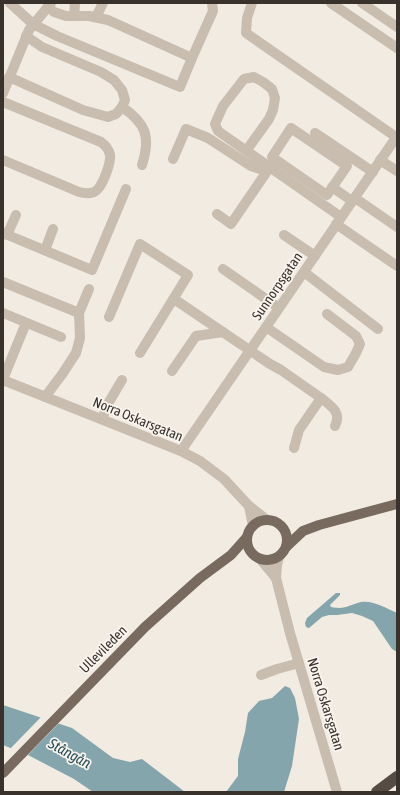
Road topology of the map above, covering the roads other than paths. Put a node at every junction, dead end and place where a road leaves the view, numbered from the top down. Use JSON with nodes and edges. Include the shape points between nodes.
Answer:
{"nodes":[{"id":1,"x":10,"y":3,"type":"edge"},
{"id":2,"x":75,"y":3,"type":"edge"},
{"id":3,"x":103,"y":3,"type":"edge"},
{"id":4,"x":212,"y":3,"type":"edge"},
{"id":5,"x":252,"y":3,"type":"edge"},
{"id":6,"x":331,"y":3,"type":"edge"},
{"id":7,"x":362,"y":3,"type":"edge"},
{"id":8,"x":50,"y":5,"type":"edge"},
{"id":9,"x":74,"y":16,"type":"junction"},
{"id":10,"x":96,"y":17,"type":"junction"},
{"id":11,"x":33,"y":24,"type":"junction"},
{"id":12,"x":397,"y":27,"type":"edge"},
{"id":13,"x":26,"y":36,"type":"junction"},
{"id":14,"x":397,"y":48,"type":"edge"},
{"id":15,"x":192,"y":58,"type":"junction"},
{"id":16,"x":9,"y":77,"type":"junction"},
{"id":17,"x":3,"y":93,"type":"edge"},
{"id":18,"x":3,"y":102,"type":"edge"},
{"id":19,"x":122,"y":107,"type":"junction"},
{"id":20,"x":316,"y":133,"type":"dead end"},
{"id":21,"x":396,"y":137,"type":"edge"},
{"id":22,"x":246,"y":151,"type":"junction"},
{"id":23,"x":173,"y":159,"type":"dead end"},
{"id":24,"x":3,"y":160,"type":"edge"},
{"id":25,"x":380,"y":160,"type":"junction"},
{"id":26,"x":142,"y":165,"type":"dead end"},
{"id":27,"x":270,"y":167,"type":"junction"},
{"id":28,"x":372,"y":172,"type":"junction"},
{"id":29,"x":397,"y":172,"type":"edge"},
{"id":30,"x":332,"y":188,"type":"junction"},
{"id":31,"x":126,"y":189,"type":"dead end"},
{"id":32,"x":354,"y":199,"type":"junction"},
{"id":33,"x":216,"y":214,"type":"dead end"},
{"id":34,"x":16,"y":215,"type":"dead end"},
{"id":35,"x":339,"y":220,"type":"junction"},
{"id":36,"x":397,"y":227,"type":"edge"},
{"id":37,"x":53,"y":229,"type":"dead end"},
{"id":38,"x":5,"y":234,"type":"edge"},
{"id":39,"x":284,"y":235,"type":"dead end"},
{"id":40,"x":45,"y":250,"type":"junction"},
{"id":41,"x":315,"y":256,"type":"junction"},
{"id":42,"x":397,"y":266,"type":"edge"},
{"id":43,"x":223,"y":270,"type":"dead end"},
{"id":44,"x":304,"y":272,"type":"junction"},
{"id":45,"x":3,"y":282,"type":"edge"},
{"id":46,"x":89,"y":289,"type":"dead end"},
{"id":47,"x":174,"y":298,"type":"junction"},
{"id":48,"x":279,"y":308,"type":"junction"},
{"id":49,"x":3,"y":313,"type":"edge"},
{"id":50,"x":79,"y":313,"type":"junction"},
{"id":51,"x":327,"y":314,"type":"dead end"},
{"id":52,"x":109,"y":317,"type":"dead end"},
{"id":53,"x":26,"y":323,"type":"junction"},
{"id":54,"x":266,"y":328,"type":"junction"},
{"id":55,"x":378,"y":329,"type":"dead end"},
{"id":56,"x":223,"y":332,"type":"junction"},
{"id":57,"x":61,"y":337,"type":"dead end"},
{"id":58,"x":250,"y":350,"type":"junction"},
{"id":59,"x":140,"y":353,"type":"dead end"},
{"id":60,"x":172,"y":371,"type":"dead end"},
{"id":61,"x":3,"y":379,"type":"edge"},
{"id":62,"x":122,"y":380,"type":"dead end"},
{"id":63,"x":45,"y":397,"type":"junction"},
{"id":64,"x":321,"y":398,"type":"junction"},
{"id":65,"x":102,"y":419,"type":"junction"},
{"id":66,"x":335,"y":426,"type":"dead end"},
{"id":67,"x":294,"y":448,"type":"dead end"},
{"id":68,"x":181,"y":451,"type":"junction"},
{"id":69,"x":397,"y":504,"type":"edge"},
{"id":70,"x":249,"y":506,"type":"junction"},
{"id":71,"x":267,"y":520,"type":"junction"},
{"id":72,"x":253,"y":526,"type":"junction"},
{"id":73,"x":283,"y":527,"type":"junction"},
{"id":74,"x":304,"y":531,"type":"junction"},
{"id":75,"x":247,"y":537,"type":"junction"},
{"id":76,"x":286,"y":547,"type":"junction"},
{"id":77,"x":231,"y":555,"type":"junction"},
{"id":78,"x":256,"y":557,"type":"junction"},
{"id":79,"x":279,"y":557,"type":"junction"},
{"id":80,"x":276,"y":578,"type":"junction"},
{"id":81,"x":299,"y":663,"type":"junction"},
{"id":82,"x":261,"y":675,"type":"dead end"},
{"id":83,"x":3,"y":773,"type":"edge"},
{"id":84,"x":397,"y":777,"type":"edge"},
{"id":85,"x":337,"y":792,"type":"edge"},
{"id":86,"x":377,"y":792,"type":"edge"}],
"edges":[{"from":1,"to":11,"type":"street"},
{"from":2,"to":9,"type":"street"},
{"from":3,"to":10,"type":"street"},
{"from":4,"to":15,"type":"street","via":[[213,11]]},
{"from":5,"to":21,"type":"street","via":[[246,33]]},
{"from":6,"to":14,"type":"street"},
{"from":7,"to":12,"type":"street"},
{"from":8,"to":9,"type":"street","via":[[54,12]]},
{"from":8,"to":11,"type":"street"},
{"from":9,"to":10,"type":"street"},
{"from":10,"to":15,"type":"street"},
{"from":11,"to":13,"type":"street"},
{"from":11,"to":15,"type":"street","via":[[180,87]]},
{"from":13,"to":16,"type":"street"},
{"from":13,"to":19,"type":"street","via":[[42,47],[114,80],[122,90],[125,100]]},
{"from":16,"to":17,"type":"street"},
{"from":16,"to":19,"type":"street","via":[[83,110],[108,117],[116,114]]},
{"from":18,"to":24,"type":"street","via":[[101,142],[110,154],[110,164],[98,189],[89,193],[78,192]]},
{"from":19,"to":26,"type":"street","via":[[134,115],[146,136],[147,151]]},
{"from":20,"to":28,"type":"street"},
{"from":21,"to":25,"type":"street","name":"Sunnorpsgatan"},
{"from":22,"to":22,"type":"street","via":[[218,130],[215,124],[223,106],[244,80],[254,77],[272,89],[275,98],[274,110]]},
{"from":22,"to":27,"type":"street"},
{"from":23,"to":27,"type":"street","via":[[186,129],[208,138],[252,166],[260,169]]},
{"from":25,"to":28,"type":"street","name":"Sunnorpsgatan"},
{"from":25,"to":29,"type":"street"},
{"from":27,"to":33,"type":"street","via":[[231,224]]},
{"from":27,"to":35,"type":"street"},
{"from":28,"to":32,"type":"street","name":"Sunnorpsgatan"},
{"from":30,"to":30,"type":"street","via":[[327,195],[272,157],[291,128],[347,166]]},
{"from":30,"to":32,"type":"street"},
{"from":31,"to":40,"type":"street","via":[[92,270]]},
{"from":32,"to":35,"type":"street","name":"Sunnorpsgatan"},
{"from":32,"to":36,"type":"street"},
{"from":34,"to":38,"type":"street"},
{"from":35,"to":41,"type":"street","name":"Sunnorpsgatan"},
{"from":35,"to":42,"type":"street"},
{"from":37,"to":40,"type":"street"},
{"from":38,"to":40,"type":"street"},
{"from":39,"to":41,"type":"street"},
{"from":41,"to":44,"type":"street","name":"Sunnorpsgatan"},
{"from":43,"to":48,"type":"street"},
{"from":44,"to":48,"type":"street","name":"Sunnorpsgatan"},
{"from":44,"to":55,"type":"street"},
{"from":45,"to":50,"type":"street"},
{"from":46,"to":50,"type":"street"},
{"from":47,"to":52,"type":"street","via":[[188,275],[140,244]]},
{"from":47,"to":56,"type":"street"},
{"from":47,"to":59,"type":"street"},
{"from":48,"to":54,"type":"street","name":"Sunnorpsgatan"},
{"from":49,"to":53,"type":"street"},
{"from":50,"to":63,"type":"street","via":[[80,338],[76,353]]},
{"from":51,"to":54,"type":"street","via":[[356,336],[360,344],[348,367],[338,370],[324,367]]},
{"from":53,"to":57,"type":"street"},
{"from":53,"to":61,"type":"street"},
{"from":54,"to":58,"type":"street","name":"Sunnorpsgatan"},
{"from":56,"to":58,"type":"street"},
{"from":56,"to":60,"type":"street","via":[[196,336]]},
{"from":58,"to":64,"type":"street"},
{"from":58,"to":68,"type":"street","name":"Sunnorpsgatan"},
{"from":61,"to":63,"type":"street","name":"Norra Oskarsgatan"},
{"from":62,"to":65,"type":"street"},
{"from":63,"to":65,"type":"street","name":"Norra Oskarsgatan"},
{"from":64,"to":66,"type":"street","via":[[336,413],[338,420]]},
{"from":64,"to":67,"type":"street","via":[[299,430]]},
{"from":65,"to":68,"type":"street","name":"Norra Oskarsgatan"},
{"from":68,"to":70,"type":"street","name":"Norra Oskarsgatan","via":[[224,479]]},
{"from":69,"to":74,"type":"main road"},
{"from":70,"to":71,"type":"street","name":"Norra Oskarsgatan"},
{"from":70,"to":72,"type":"street"},
{"from":71,"to":72,"type":"main road"},
{"from":71,"to":73,"type":"main road"},
{"from":72,"to":75,"type":"main road"},
{"from":73,"to":74,"type":"main road"},
{"from":73,"to":76,"type":"main road","via":[[287,539]]},
{"from":74,"to":76,"type":"main road"},
{"from":75,"to":77,"type":"main road","name":"Ullevileden"},
{"from":75,"to":78,"type":"main road","via":[[248,546]]},
{"from":76,"to":79,"type":"main road"},
{"from":77,"to":78,"type":"main road"},
{"from":77,"to":83,"type":"main road","name":"Ullevileden","via":[[164,609],[122,649]]},
{"from":78,"to":79,"type":"main road","via":[[268,561]]},
{"from":78,"to":80,"type":"street","name":"Norra Oskarsgatan"},
{"from":79,"to":80,"type":"street","name":"Norra Oskarsgatan"},
{"from":80,"to":81,"type":"street","name":"Norra Oskarsgatan"},
{"from":81,"to":82,"type":"street"},
{"from":81,"to":85,"type":"street","name":"Norra Oskarsgatan"},
{"from":84,"to":86,"type":"highway"}]}
